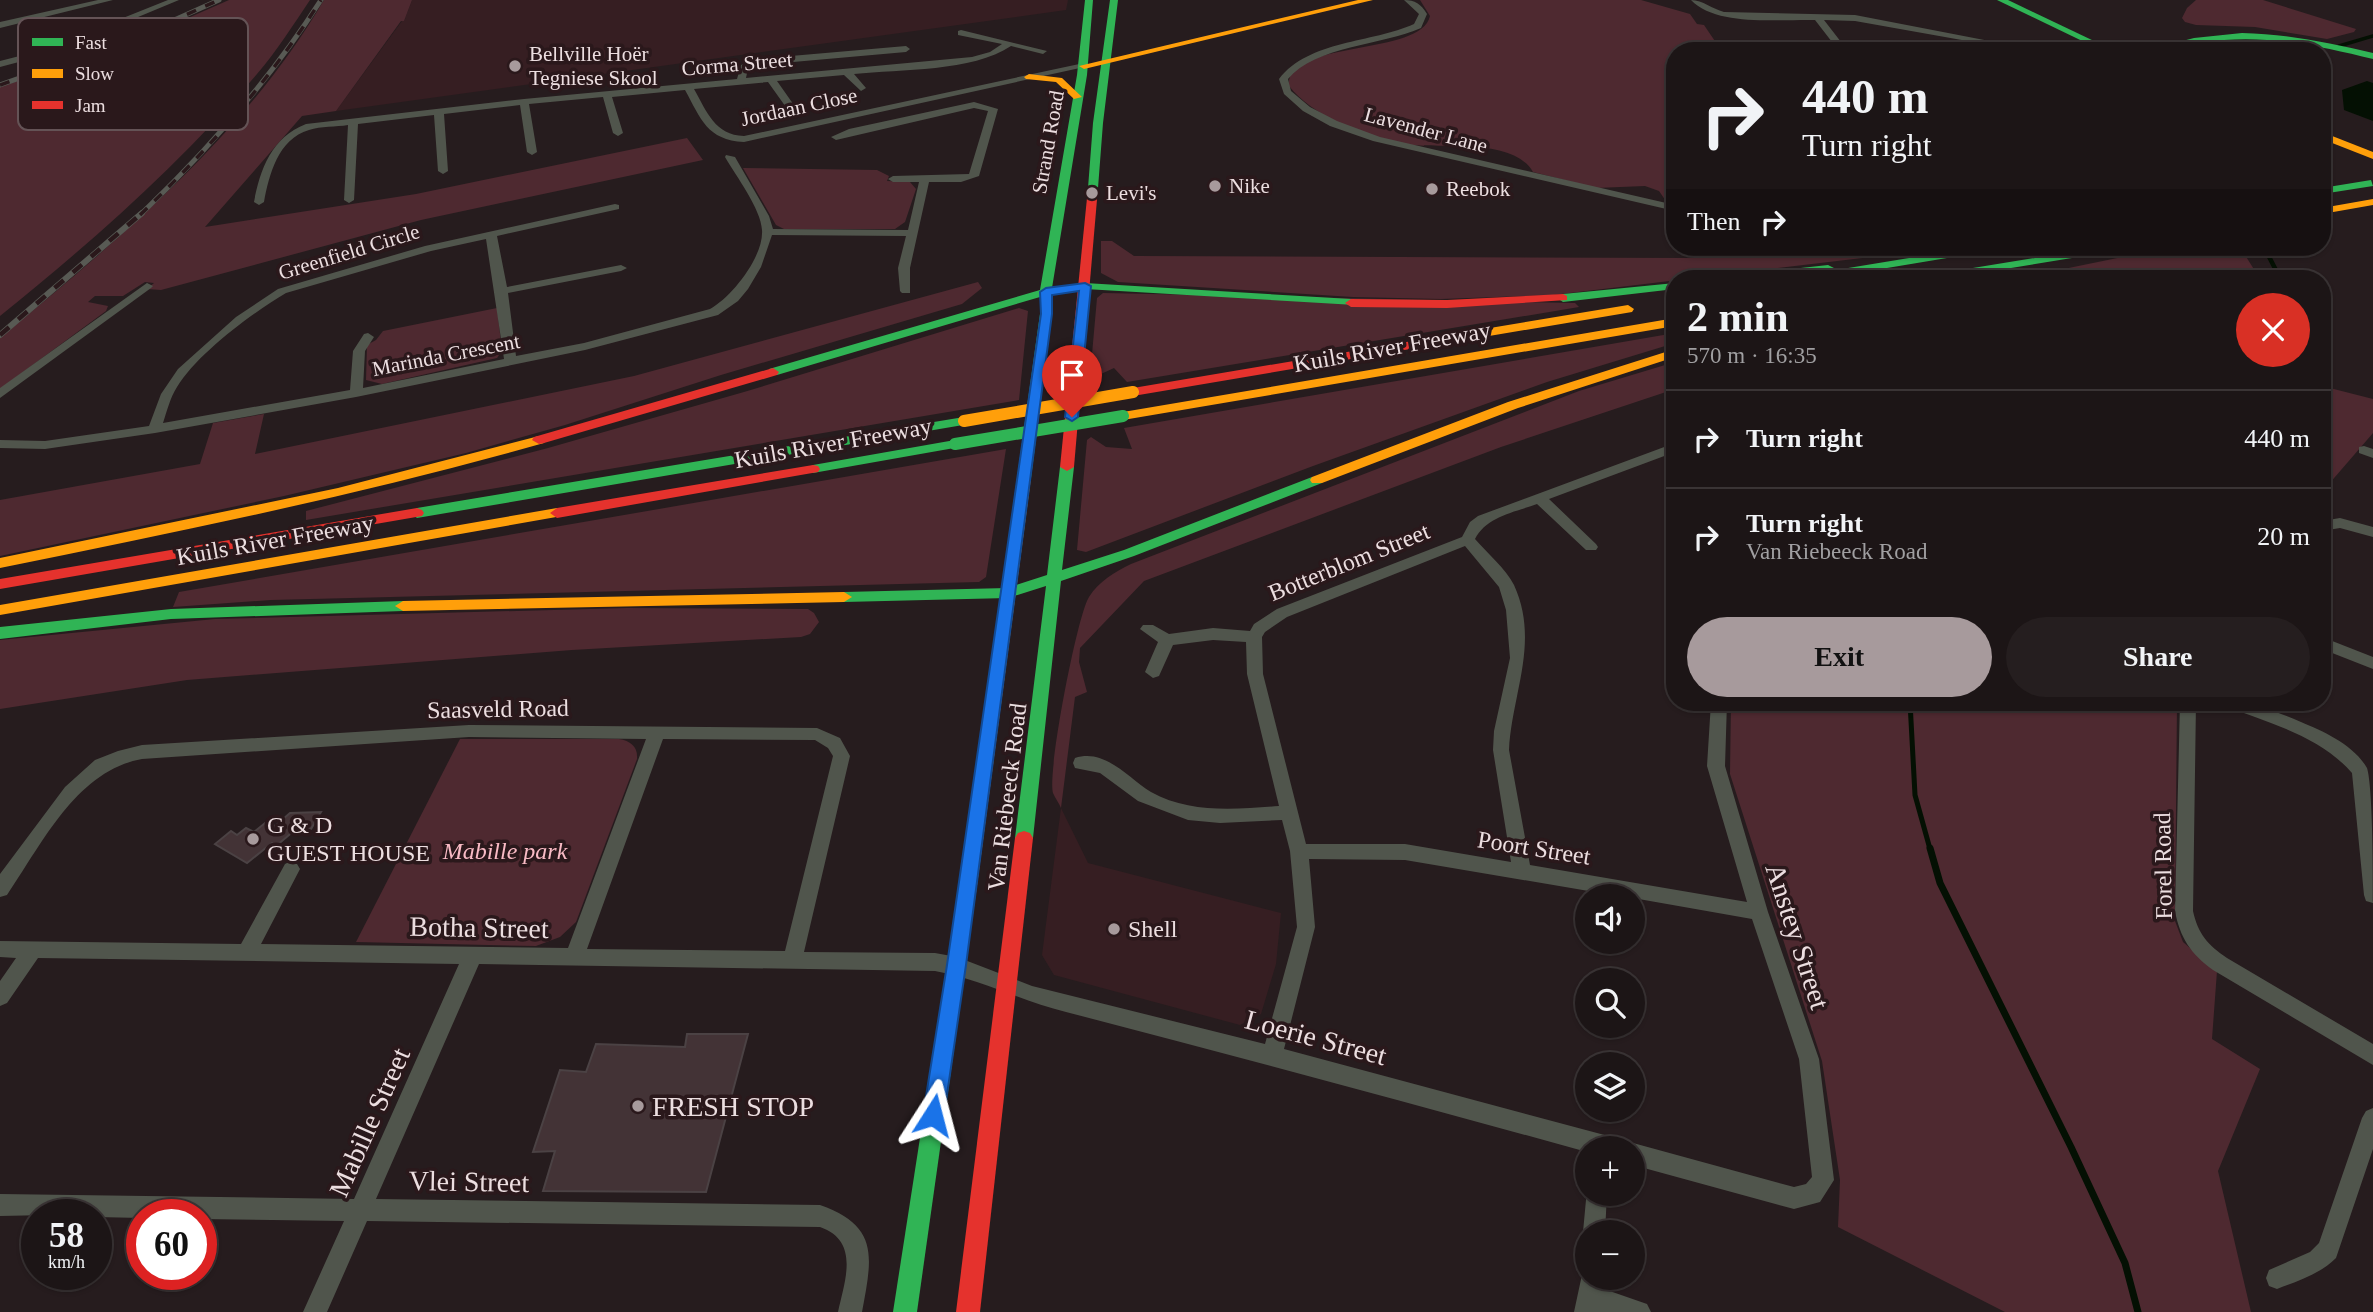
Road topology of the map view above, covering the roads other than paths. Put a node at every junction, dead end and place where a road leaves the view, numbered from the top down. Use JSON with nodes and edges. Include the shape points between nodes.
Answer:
{"nodes":[{"id":1,"x":109,"y":0,"type":"edge"},
{"id":2,"x":149,"y":0,"type":"edge"},
{"id":3,"x":1089,"y":0,"type":"edge"},
{"id":4,"x":1114,"y":0,"type":"edge"},
{"id":5,"x":1332,"y":0,"type":"edge"},
{"id":6,"x":1369,"y":0,"type":"edge"},
{"id":7,"x":1408,"y":0,"type":"edge"},
{"id":8,"x":1695,"y":0,"type":"edge"},
{"id":9,"x":2001,"y":0,"type":"edge"},
{"id":10,"x":2020,"y":0,"type":"edge"},
{"id":11,"x":171,"y":2,"type":"edge"},
{"id":12,"x":1817,"y":17,"type":"junction"},
{"id":13,"x":31,"y":18,"type":"edge"},
{"id":14,"x":131,"y":18,"type":"edge"},
{"id":15,"x":18,"y":21,"type":"edge"},
{"id":16,"x":0,"y":25,"type":"edge"},
{"id":17,"x":961,"y":33,"type":"dead end"},
{"id":18,"x":1837,"y":42,"type":"edge"},
{"id":19,"x":1990,"y":42,"type":"edge"},
{"id":20,"x":2091,"y":42,"type":"edge"},
{"id":21,"x":2110,"y":42,"type":"edge"},
{"id":22,"x":2192,"y":42,"type":"edge"},
{"id":23,"x":2307,"y":42,"type":"edge"},
{"id":24,"x":1010,"y":43,"type":"junction"},
{"id":25,"x":2331,"y":47,"type":"edge"},
{"id":26,"x":906,"y":49,"type":"dead end"},
{"id":27,"x":1043,"y":51,"type":"dead end"},
{"id":28,"x":2373,"y":55,"type":"edge"},
{"id":29,"x":1106,"y":56,"type":"junction"},
{"id":30,"x":18,"y":59,"type":"edge"},
{"id":31,"x":1084,"y":61,"type":"junction"},
{"id":32,"x":0,"y":64,"type":"edge"},
{"id":33,"x":847,"y":72,"type":"junction"},
{"id":34,"x":1029,"y":77,"type":"junction"},
{"id":35,"x":771,"y":79,"type":"junction"},
{"id":36,"x":741,"y":82,"type":"junction"},
{"id":37,"x":688,"y":87,"type":"junction"},
{"id":38,"x":861,"y":88,"type":"dead end"},
{"id":39,"x":607,"y":94,"type":"junction"},
{"id":40,"x":944,"y":95,"type":"junction"},
{"id":41,"x":1077,"y":97,"type":"junction"},
{"id":42,"x":524,"y":102,"type":"junction"},
{"id":43,"x":791,"y":108,"type":"dead end"},
{"id":44,"x":439,"y":113,"type":"junction"},
{"id":45,"x":353,"y":121,"type":"junction"},
{"id":46,"x":618,"y":134,"type":"dead end"},
{"id":47,"x":836,"y":137,"type":"dead end"},
{"id":48,"x":2331,"y":140,"type":"edge"},
{"id":49,"x":2331,"y":147,"type":"edge"},
{"id":50,"x":532,"y":152,"type":"dead end"},
{"id":51,"x":730,"y":157,"type":"dead end"},
{"id":52,"x":2369,"y":161,"type":"edge"},
{"id":53,"x":443,"y":171,"type":"dead end"},
{"id":54,"x":892,"y":179,"type":"dead end"},
{"id":55,"x":925,"y":179,"type":"junction"},
{"id":56,"x":2373,"y":183,"type":"edge"},
{"id":57,"x":2331,"y":190,"type":"edge"},
{"id":58,"x":349,"y":200,"type":"dead end"},
{"id":59,"x":258,"y":202,"type":"dead end"},
{"id":60,"x":2373,"y":202,"type":"edge"},
{"id":61,"x":1666,"y":206,"type":"edge"},
{"id":62,"x":615,"y":207,"type":"dead end"},
{"id":63,"x":2331,"y":209,"type":"edge"},
{"id":64,"x":768,"y":232,"type":"junction"},
{"id":65,"x":911,"y":233,"type":"junction"},
{"id":66,"x":491,"y":234,"type":"junction"},
{"id":67,"x":1941,"y":256,"type":"edge"},
{"id":68,"x":2068,"y":256,"type":"edge"},
{"id":69,"x":2084,"y":256,"type":"edge"},
{"id":70,"x":1893,"y":264,"type":"junction"},
{"id":71,"x":621,"y":268,"type":"dead end"},
{"id":72,"x":1807,"y":270,"type":"edge"},
{"id":73,"x":1857,"y":270,"type":"edge"},
{"id":74,"x":1980,"y":270,"type":"edge"},
{"id":75,"x":2029,"y":270,"type":"edge"},
{"id":76,"x":146,"y":286,"type":"dead end"},
{"id":77,"x":1085,"y":286,"type":"junction"},
{"id":78,"x":1666,"y":287,"type":"edge"},
{"id":79,"x":502,"y":291,"type":"junction"},
{"id":80,"x":906,"y":291,"type":"dead end"},
{"id":81,"x":1046,"y":292,"type":"junction"},
{"id":82,"x":1666,"y":303,"type":"edge"},
{"id":83,"x":1666,"y":324,"type":"edge"},
{"id":84,"x":368,"y":337,"type":"dead end"},
{"id":85,"x":1666,"y":356,"type":"edge"},
{"id":86,"x":511,"y":362,"type":"junction"},
{"id":87,"x":356,"y":393,"type":"junction"},
{"id":88,"x":0,"y":394,"type":"edge"},
{"id":89,"x":155,"y":429,"type":"junction"},
{"id":90,"x":0,"y":444,"type":"edge"},
{"id":91,"x":1666,"y":451,"type":"edge"},
{"id":92,"x":1539,"y":498,"type":"junction"},
{"id":93,"x":2331,"y":524,"type":"edge"},
{"id":94,"x":2373,"y":532,"type":"edge"},
{"id":95,"x":1468,"y":540,"type":"junction"},
{"id":96,"x":1591,"y":547,"type":"dead end"},
{"id":97,"x":0,"y":563,"type":"edge"},
{"id":98,"x":1055,"y":581,"type":"junction"},
{"id":99,"x":0,"y":584,"type":"edge"},
{"id":100,"x":1008,"y":593,"type":"junction"},
{"id":101,"x":0,"y":610,"type":"edge"},
{"id":102,"x":1148,"y":629,"type":"dead end"},
{"id":103,"x":0,"y":633,"type":"edge"},
{"id":104,"x":1254,"y":637,"type":"junction"},
{"id":105,"x":1167,"y":640,"type":"junction"},
{"id":106,"x":2331,"y":647,"type":"edge"},
{"id":107,"x":2373,"y":663,"type":"edge"},
{"id":108,"x":1153,"y":672,"type":"dead end"},
{"id":109,"x":1719,"y":711,"type":"edge"},
{"id":110,"x":2188,"y":711,"type":"edge"},
{"id":111,"x":2252,"y":711,"type":"edge"},
{"id":112,"x":657,"y":733,"type":"junction"},
{"id":113,"x":1081,"y":763,"type":"dead end"},
{"id":114,"x":1288,"y":812,"type":"junction"},
{"id":115,"x":1299,"y":850,"type":"junction"},
{"id":116,"x":291,"y":869,"type":"dead end"},
{"id":117,"x":1522,"y":871,"type":"junction"},
{"id":118,"x":0,"y":889,"type":"edge"},
{"id":119,"x":2373,"y":895,"type":"edge"},
{"id":120,"x":1759,"y":912,"type":"junction"},
{"id":121,"x":0,"y":949,"type":"edge"},
{"id":122,"x":33,"y":949,"type":"junction"},
{"id":123,"x":247,"y":951,"type":"junction"},
{"id":124,"x":473,"y":955,"type":"junction"},
{"id":125,"x":574,"y":957,"type":"junction"},
{"id":126,"x":793,"y":958,"type":"junction"},
{"id":127,"x":957,"y":965,"type":"junction"},
{"id":128,"x":1006,"y":984,"type":"junction"},
{"id":129,"x":0,"y":997,"type":"edge"},
{"id":130,"x":1272,"y":1055,"type":"junction"},
{"id":131,"x":2373,"y":1055,"type":"edge"},
{"id":132,"x":2373,"y":1118,"type":"edge"},
{"id":133,"x":1575,"y":1139,"type":"edge"},
{"id":134,"x":1645,"y":1157,"type":"edge"},
{"id":135,"x":0,"y":1205,"type":"edge"},
{"id":136,"x":361,"y":1209,"type":"junction"},
{"id":137,"x":2277,"y":1278,"type":"dead end"},
{"id":138,"x":1589,"y":1295,"type":"edge"},
{"id":139,"x":316,"y":1312,"type":"edge"},
{"id":140,"x":850,"y":1312,"type":"edge"},
{"id":141,"x":905,"y":1312,"type":"edge"},
{"id":142,"x":968,"y":1312,"type":"edge"},
{"id":143,"x":1639,"y":1312,"type":"edge"}],
"edges":[{"from":1,"to":13,"type":"street"},
{"from":2,"to":11,"type":"street"},
{"from":3,"to":31,"type":"main road","name":"Strand Road"},
{"from":4,"to":29,"type":"main road","name":"Strand Road"},
{"from":5,"to":29,"type":"main road"},
{"from":6,"to":29,"type":"main road"},
{"from":7,"to":61,"type":"street","name":"Lavender Lane","via":[[1423,14],[1418,26],[1297,62],[1283,79],[1288,93],[1312,112],[1388,144]]},
{"from":8,"to":12,"type":"street","via":[[1723,15]]},
{"from":9,"to":20,"type":"main road"},
{"from":10,"to":21,"type":"main road"},
{"from":11,"to":14,"type":"street"},
{"from":12,"to":18,"type":"street"},
{"from":12,"to":19,"type":"street","via":[[1871,20]]},
{"from":15,"to":16,"type":"street"},
{"from":17,"to":24,"type":"street"},
{"from":22,"to":23,"type":"main road","via":[[2216,37],[2282,37]]},
{"from":24,"to":27,"type":"street"},
{"from":24,"to":33,"type":"street","name":"Corma Street","via":[[974,60]]},
{"from":25,"to":28,"type":"main road"},
{"from":26,"to":36,"type":"street","via":[[756,62],[744,67]]},
{"from":29,"to":31,"type":"main road"},
{"from":29,"to":77,"type":"main road","name":"Strand Road"},
{"from":30,"to":32,"type":"street"},
{"from":31,"to":34,"type":"street","name":"Jordaan Close"},
{"from":31,"to":40,"type":"street","name":"Jordaan Close"},
{"from":31,"to":41,"type":"main road","name":"Strand Road"},
{"from":33,"to":35,"type":"street","name":"Corma Street"},
{"from":33,"to":38,"type":"street"},
{"from":34,"to":40,"type":"street","name":"Jordaan Close"},
{"from":34,"to":41,"type":"main road","via":[[1059,80]]},
{"from":35,"to":36,"type":"street","name":"Corma Street"},
{"from":35,"to":43,"type":"street"},
{"from":36,"to":37,"type":"street","name":"Corma Street"},
{"from":37,"to":39,"type":"street","name":"Corma Street"},
{"from":37,"to":40,"type":"street","name":"Jordaan Close","via":[[717,134],[736,140]]},
{"from":39,"to":42,"type":"street","name":"Corma Street"},
{"from":39,"to":46,"type":"street"},
{"from":41,"to":81,"type":"main road","name":"Strand Road"},
{"from":42,"to":44,"type":"street","name":"Corma Street"},
{"from":42,"to":50,"type":"street"},
{"from":44,"to":45,"type":"street","name":"Corma Street"},
{"from":44,"to":53,"type":"street"},
{"from":45,"to":58,"type":"street"},
{"from":45,"to":59,"type":"street","name":"Corma Street","via":[[315,125],[293,135],[265,169]]},
{"from":47,"to":55,"type":"street","via":[[974,105],[993,109],[977,174]]},
{"from":48,"to":52,"type":"main road"},
{"from":49,"to":52,"type":"main road"},
{"from":51,"to":64,"type":"street","via":[[764,216]]},
{"from":54,"to":55,"type":"street"},
{"from":55,"to":65,"type":"street"},
{"from":56,"to":57,"type":"main road"},
{"from":60,"to":63,"type":"main road"},
{"from":62,"to":66,"type":"street","name":"Greenfield Circle"},
{"from":64,"to":65,"type":"street"},
{"from":64,"to":86,"type":"street","name":"Marinda Crescent","via":[[740,293],[725,307]]},
{"from":65,"to":80,"type":"street","via":[[904,268]]},
{"from":66,"to":79,"type":"street"},
{"from":66,"to":89,"type":"street","name":"Greenfield Circle","via":[[327,277],[261,302],[173,383]]},
{"from":67,"to":70,"type":"main road"},
{"from":68,"to":74,"type":"main road"},
{"from":69,"to":75,"type":"main road"},
{"from":70,"to":72,"type":"main road"},
{"from":70,"to":73,"type":"main road"},
{"from":71,"to":79,"type":"street"},
{"from":76,"to":88,"type":"street"},
{"from":77,"to":78,"type":"main road","via":[[1446,304],[1537,301]]},
{"from":77,"to":81,"type":"main road"},
{"from":77,"to":98,"type":"main road","name":"Van Riebeeck Road"},
{"from":79,"to":86,"type":"street"},
{"from":81,"to":97,"type":"main road","via":[[458,464],[253,512]]},
{"from":81,"to":100,"type":"main road","name":"Van Riebeeck Road"},
{"from":82,"to":99,"type":"main road","name":"Kuils River Freeway","bridge":true},
{"from":83,"to":101,"type":"main road","name":"Kuils River Freeway","bridge":true},
{"from":84,"to":87,"type":"street","via":[[359,351]]},
{"from":85,"to":98,"type":"main road","via":[[1532,398]]},
{"from":86,"to":87,"type":"street","name":"Marinda Crescent"},
{"from":87,"to":89,"type":"street","name":"Marinda Crescent"},
{"from":89,"to":90,"type":"street","name":"Marinda Crescent","via":[[45,445]]},
{"from":91,"to":92,"type":"street","name":"Botterblom Street"},
{"from":92,"to":95,"type":"street","name":"Botterblom Street","via":[[1479,522]]},
{"from":92,"to":96,"type":"street"},
{"from":93,"to":94,"type":"street"},
{"from":95,"to":104,"type":"street","name":"Botterblom Street","via":[[1282,613],[1259,628]]},
{"from":95,"to":117,"type":"street","via":[[1506,585],[1514,610],[1518,658],[1501,742]]},
{"from":98,"to":100,"type":"main road"},
{"from":98,"to":128,"type":"main road","name":"Van Riebeeck Road"},
{"from":100,"to":103,"type":"main road","via":[[255,609]]},
{"from":100,"to":127,"type":"main road","name":"Van Riebeeck Road"},
{"from":102,"to":105,"type":"street"},
{"from":104,"to":105,"type":"street","via":[[1213,634]]},
{"from":104,"to":114,"type":"street","name":"Botterblom Street","via":[[1255,674]]},
{"from":105,"to":108,"type":"street"},
{"from":106,"to":107,"type":"street"},
{"from":109,"to":120,"type":"street","name":"Anstey Street","via":[[1716,766]]},
{"from":110,"to":131,"type":"street","name":"Forel Road","via":[[2184,911],[2193,941],[2220,964]]},
{"from":111,"to":119,"type":"street","via":[[2326,742],[2360,771]]},
{"from":112,"to":118,"type":"street","name":"Saasveld Road","via":[[469,731],[119,756],[98,766],[75,788]]},
{"from":112,"to":125,"type":"street"},
{"from":112,"to":126,"type":"street","name":"Saasveld Road","via":[[817,734],[839,748],[842,756]]},
{"from":113,"to":114,"type":"street","via":[[1106,766],[1152,801],[1186,813],[1212,817]]},
{"from":114,"to":115,"type":"street","name":"Botterblom Street"},
{"from":115,"to":117,"type":"street","name":"Poort Street","via":[[1405,852]]},
{"from":115,"to":130,"type":"street","name":"Botterblom Street","via":[[1306,927]]},
{"from":116,"to":123,"type":"street"},
{"from":117,"to":120,"type":"street","name":"Poort Street"},
{"from":120,"to":134,"type":"street","name":"Anstey Street","via":[[1809,1059],[1824,1169],[1819,1189],[1804,1198],[1784,1196]]},
{"from":121,"to":122,"type":"street","name":"Botha Street"},
{"from":122,"to":123,"type":"street","name":"Botha Street"},
{"from":122,"to":129,"type":"street"},
{"from":123,"to":124,"type":"street","name":"Botha Street"},
{"from":124,"to":125,"type":"street","name":"Botha Street"},
{"from":124,"to":136,"type":"street","name":"Mabille Street"},
{"from":125,"to":126,"type":"street","name":"Botha Street"},
{"from":126,"to":127,"type":"street","name":"Botha Street"},
{"from":127,"to":128,"type":"street","name":"Loerie Street"},
{"from":127,"to":141,"type":"main road","name":"Van Riebeeck Road"},
{"from":128,"to":130,"type":"street","name":"Loerie Street","via":[[1032,995]]},
{"from":128,"to":142,"type":"main road","name":"Van Riebeeck Road"},
{"from":130,"to":133,"type":"street","name":"Loerie Street"},
{"from":132,"to":137,"type":"street","via":[[2328,1250],[2318,1260]]},
{"from":135,"to":136,"type":"street","name":"Vlei Street"},
{"from":136,"to":139,"type":"street","name":"Mabille Street"},
{"from":136,"to":140,"type":"street","name":"Vlei Street","via":[[830,1218],[847,1228],[858,1250]]},
{"from":138,"to":143,"type":"street"}]}
